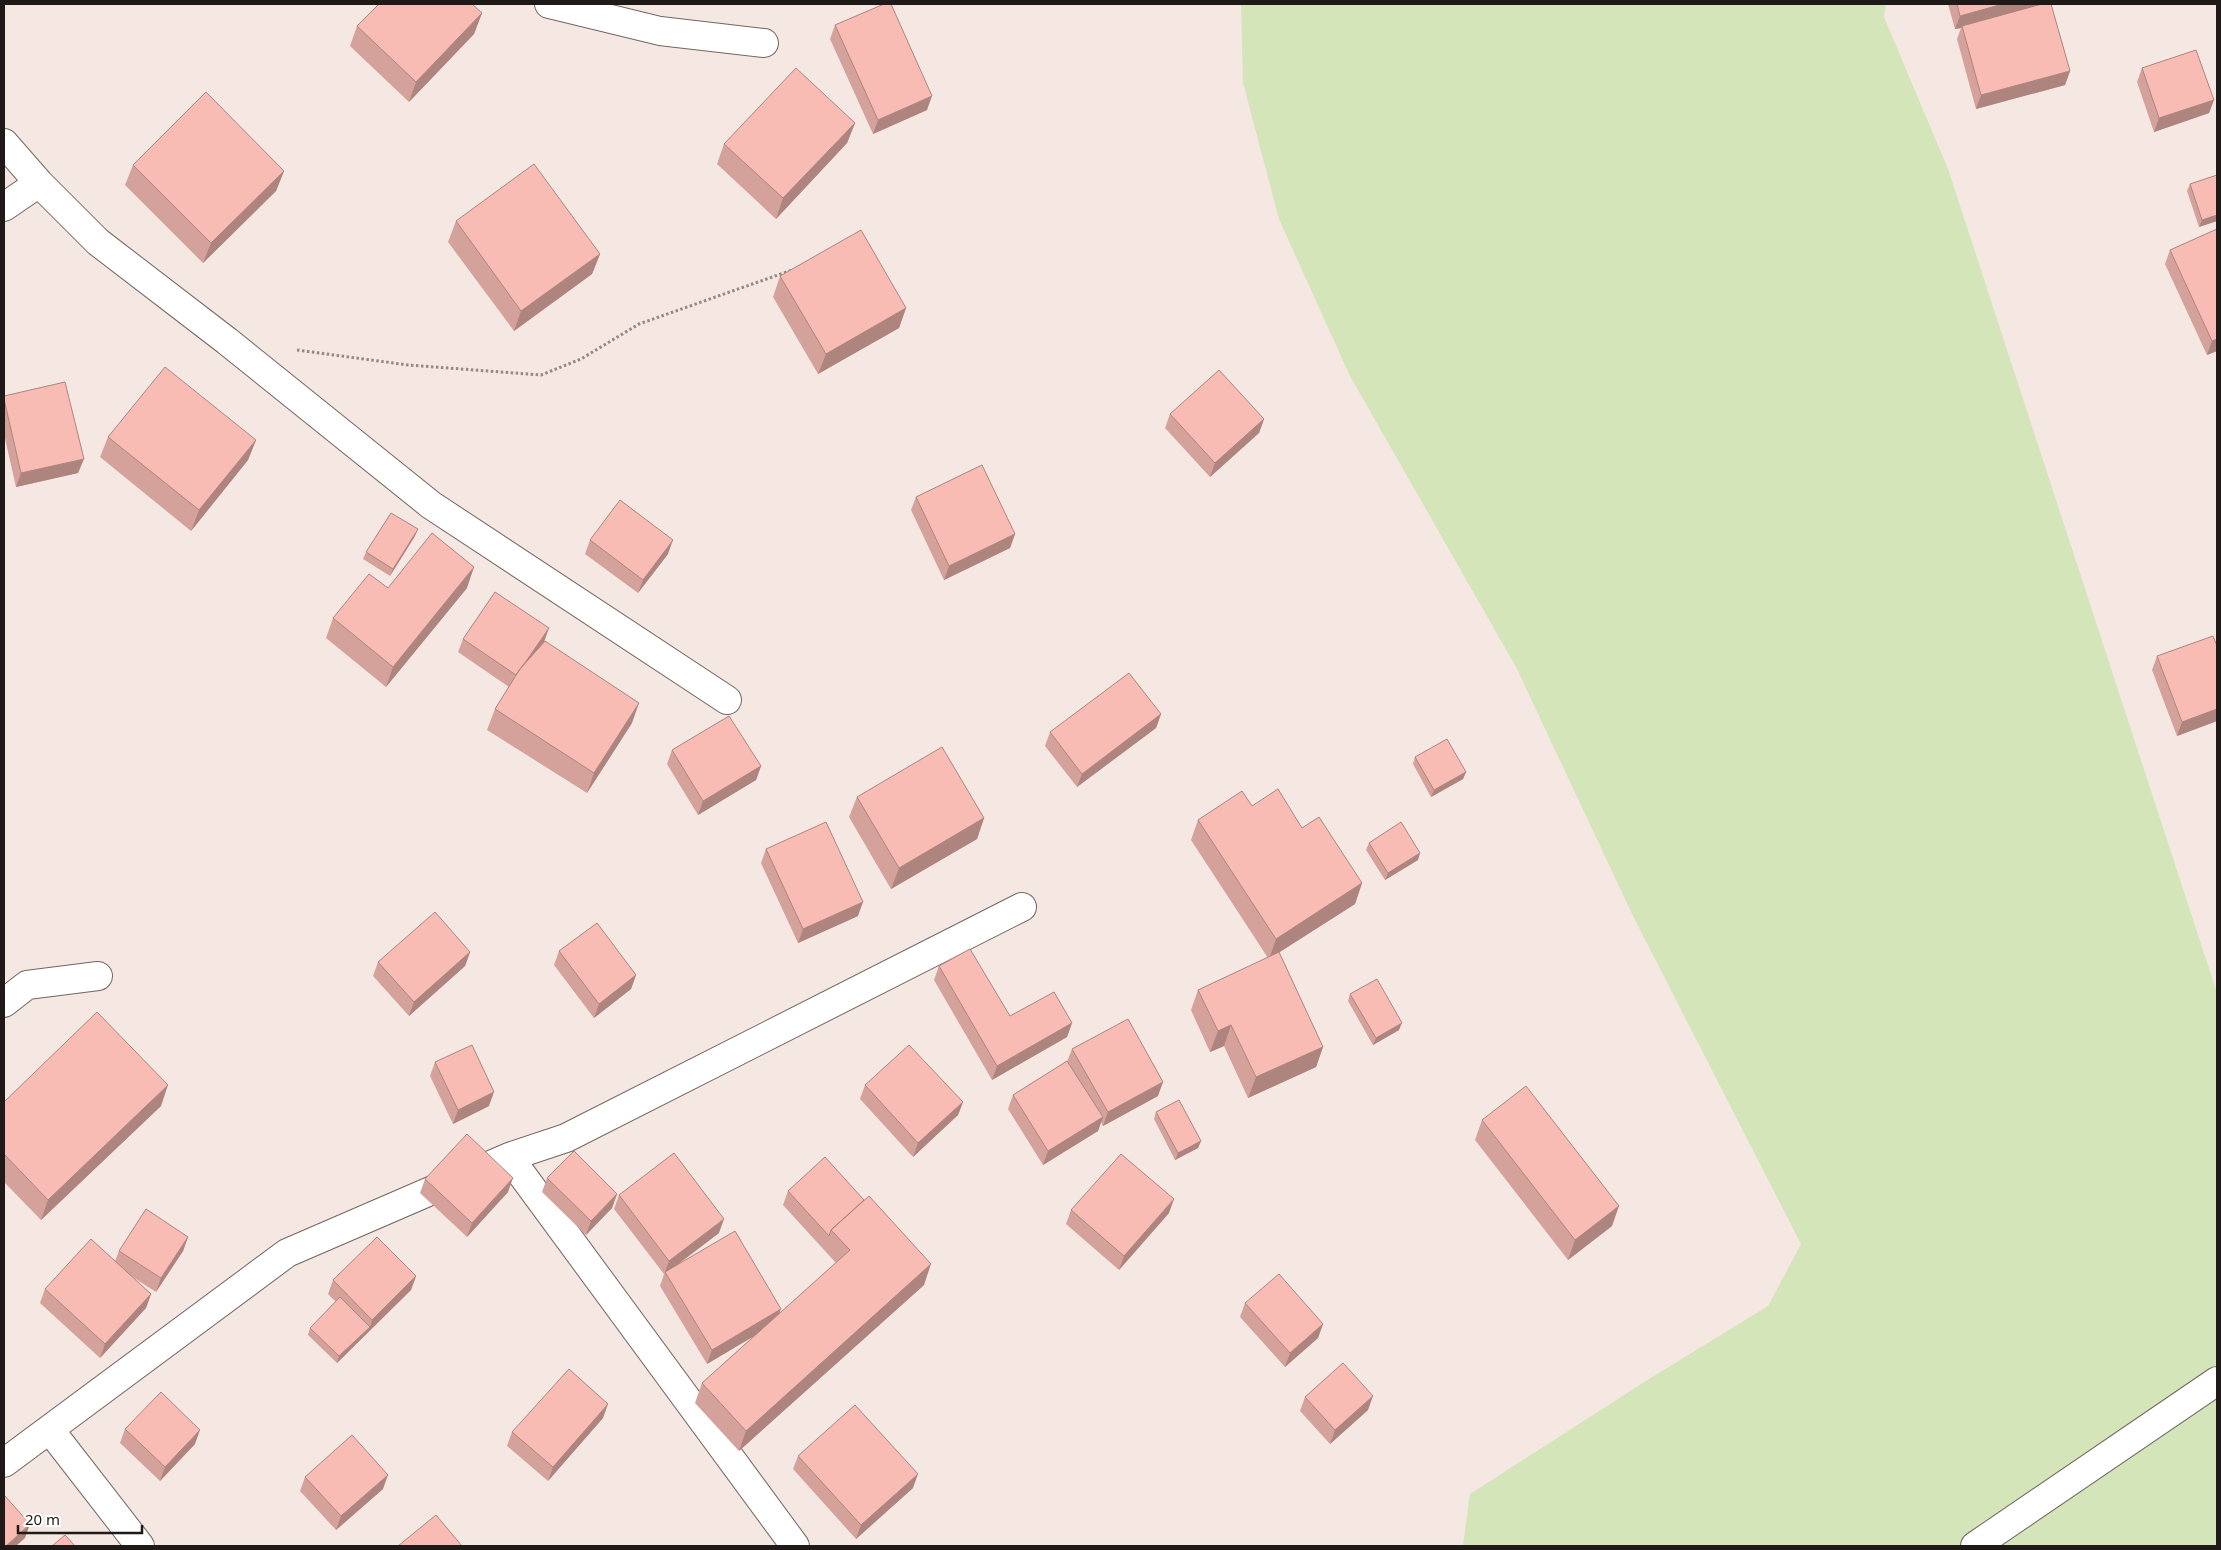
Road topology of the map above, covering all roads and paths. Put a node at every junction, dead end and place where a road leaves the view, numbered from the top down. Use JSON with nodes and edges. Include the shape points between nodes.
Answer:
{"nodes":[{"id":1,"x":549,"y":4,"type":"edge"},
{"id":2,"x":764,"y":43,"type":"dead end"},
{"id":3,"x":4,"y":143,"type":"edge"},
{"id":4,"x":40,"y":183,"type":"junction"},
{"id":5,"x":4,"y":208,"type":"edge"},
{"id":6,"x":796,"y":269,"type":"edge"},
{"id":7,"x":294,"y":350,"type":"dead end"},
{"id":8,"x":727,"y":700,"type":"dead end"},
{"id":9,"x":1022,"y":907,"type":"dead end"},
{"id":10,"x":98,"y":976,"type":"dead end"},
{"id":11,"x":4,"y":1003,"type":"edge"},
{"id":12,"x":509,"y":1157,"type":"junction"},
{"id":13,"x":2217,"y":1381,"type":"edge"},
{"id":14,"x":50,"y":1430,"type":"junction"},
{"id":15,"x":4,"y":1463,"type":"edge"},
{"id":16,"x":140,"y":1546,"type":"edge"},
{"id":17,"x":795,"y":1546,"type":"edge"},
{"id":18,"x":1975,"y":1546,"type":"edge"}],
"edges":[{"from":1,"to":2,"type":"street","via":[[660,31]]},
{"from":3,"to":4,"type":"street"},
{"from":4,"to":5,"type":"street"},
{"from":4,"to":8,"type":"street","via":[[98,242],[431,505]]},
{"from":6,"to":7,"type":"path","via":[[639,324],[581,359],[541,375],[408,365]]},
{"from":9,"to":12,"type":"street","via":[[566,1138]]},
{"from":10,"to":11,"type":"street","via":[[27,986]]},
{"from":12,"to":14,"type":"street","via":[[287,1253]]},
{"from":12,"to":17,"type":"street"},
{"from":13,"to":18,"type":"street"},
{"from":14,"to":15,"type":"street"},
{"from":14,"to":16,"type":"street"}]}
